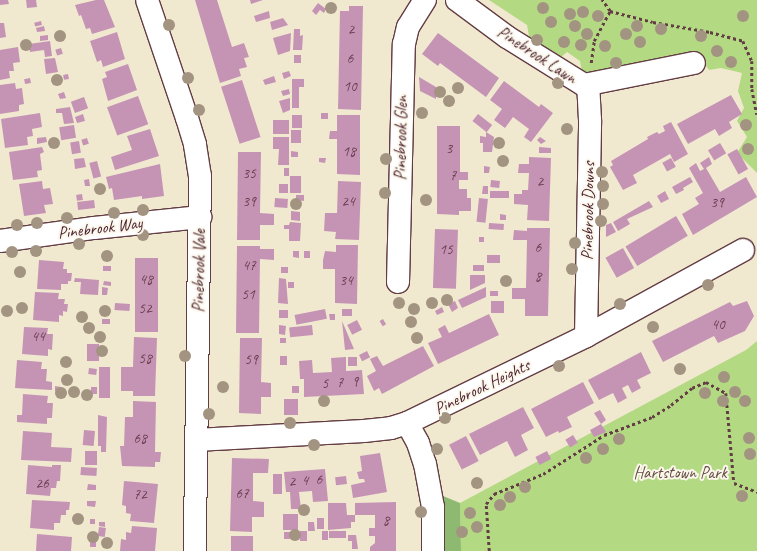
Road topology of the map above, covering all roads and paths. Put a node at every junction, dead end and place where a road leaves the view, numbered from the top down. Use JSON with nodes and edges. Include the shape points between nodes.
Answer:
{"nodes":[{"id":1,"x":147,"y":0,"type":"edge"},
{"id":2,"x":425,"y":0,"type":"edge"},
{"id":3,"x":457,"y":0,"type":"edge"},
{"id":4,"x":602,"y":0,"type":"edge"},
{"id":5,"x":694,"y":63,"type":"dead end"},
{"id":6,"x":588,"y":85,"type":"junction"},
{"id":7,"x":200,"y":217,"type":"junction"},
{"id":8,"x":0,"y":241,"type":"edge"},
{"id":9,"x":743,"y":250,"type":"dead end"},
{"id":10,"x":398,"y":282,"type":"dead end"},
{"id":11,"x":586,"y":336,"type":"junction"},
{"id":12,"x":408,"y":423,"type":"junction"},
{"id":13,"x":196,"y":440,"type":"junction"},
{"id":14,"x":757,"y":492,"type":"edge"},
{"id":15,"x":195,"y":551,"type":"edge"},
{"id":16,"x":434,"y":551,"type":"edge"},
{"id":17,"x":489,"y":551,"type":"edge"}],
"edges":[{"from":1,"to":7,"type":"street","name":"Pinebrook Vale","via":[[195,145],[200,176]]},
{"from":2,"to":10,"type":"street","name":"Pinebrook Glen","via":[[408,27],[404,44]]},
{"from":3,"to":6,"type":"street","name":"Pinebrook Lawn","via":[[507,37],[580,84]]},
{"from":4,"to":6,"type":"path","via":[[610,11],[594,41]]},
{"from":5,"to":6,"type":"street","name":"Pinebrook Lawn"},
{"from":6,"to":11,"type":"street","name":"Pinebrook Downs","via":[[590,120]]},
{"from":7,"to":8,"type":"street","name":"Pinebrook Way"},
{"from":7,"to":13,"type":"street","name":"Pinebrook Vale"},
{"from":9,"to":11,"type":"street","name":"Pinebrook Heights"},
{"from":11,"to":12,"type":"street","name":"Pinebrook Heights"},
{"from":12,"to":13,"type":"street","name":"Pinebrook Heights","via":[[364,431]]},
{"from":12,"to":16,"type":"street","via":[[425,464],[433,507]]},
{"from":13,"to":15,"type":"street","name":"Pinebrook Vale"},
{"from":14,"to":17,"type":"path","via":[[734,483],[726,393],[706,382],[692,388],[652,417],[604,435],[543,474],[494,494],[486,504]]}]}
